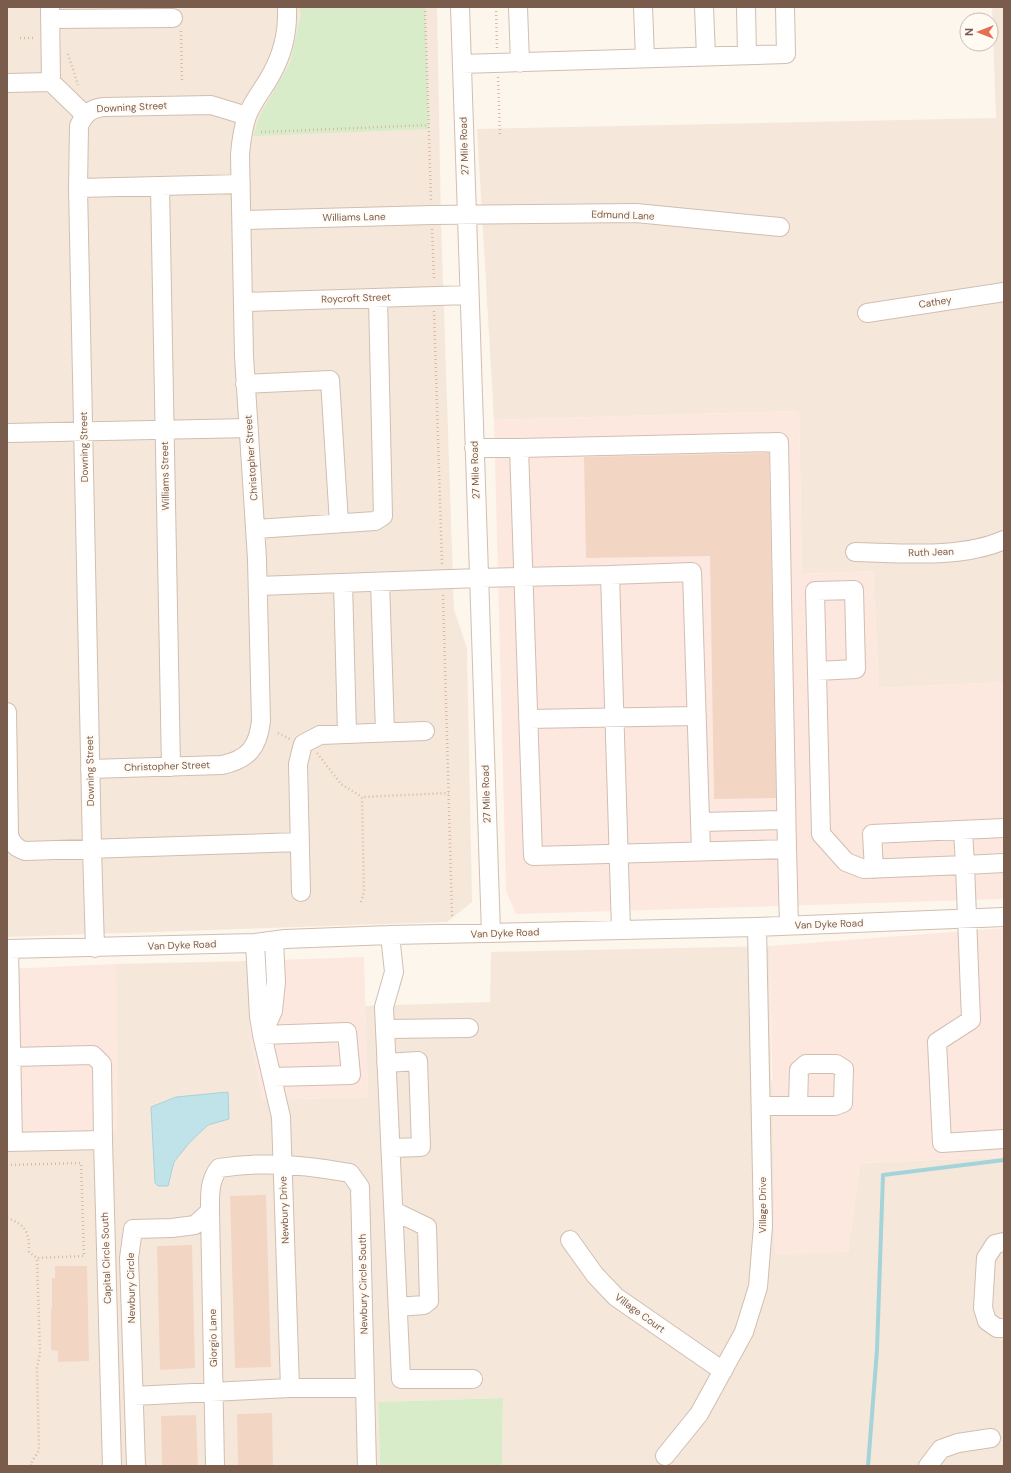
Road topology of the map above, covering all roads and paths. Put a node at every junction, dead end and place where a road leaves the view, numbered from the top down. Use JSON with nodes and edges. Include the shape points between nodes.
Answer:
{"nodes":[{"id":1,"x":287,"y":7,"type":"edge"},
{"id":2,"x":425,"y":7,"type":"edge"},
{"id":3,"x":460,"y":7,"type":"edge"},
{"id":4,"x":496,"y":7,"type":"edge"},
{"id":5,"x":518,"y":7,"type":"edge"},
{"id":6,"x":643,"y":7,"type":"edge"},
{"id":7,"x":704,"y":7,"type":"edge"},
{"id":8,"x":746,"y":7,"type":"edge"},
{"id":9,"x":785,"y":7,"type":"edge"},
{"id":10,"x":51,"y":13,"type":"edge"},
{"id":11,"x":177,"y":24,"type":"joint"},
{"id":12,"x":497,"y":51,"type":"dead end"},
{"id":13,"x":747,"y":55,"type":"junction"},
{"id":14,"x":706,"y":56,"type":"junction"},
{"id":15,"x":645,"y":58,"type":"junction"},
{"id":16,"x":520,"y":63,"type":"junction"},
{"id":17,"x":462,"y":64,"type":"junction"},
{"id":18,"x":497,"y":71,"type":"dead end"},
{"id":19,"x":51,"y":82,"type":"junction"},
{"id":20,"x":182,"y":82,"type":"dead end"},
{"id":21,"x":7,"y":83,"type":"edge"},
{"id":22,"x":85,"y":115,"type":"junction"},
{"id":23,"x":247,"y":116,"type":"junction"},
{"id":24,"x":429,"y":125,"type":"junction"},
{"id":25,"x":261,"y":132,"type":"dead end"},
{"id":26,"x":500,"y":136,"type":"dead end"},
{"id":27,"x":241,"y":184,"type":"junction"},
{"id":28,"x":160,"y":186,"type":"junction"},
{"id":29,"x":78,"y":188,"type":"junction"},
{"id":30,"x":432,"y":215,"type":"junction"},
{"id":31,"x":466,"y":215,"type":"junction"},
{"id":32,"x":242,"y":220,"type":"junction"},
{"id":33,"x":780,"y":227,"type":"dead end"},
{"id":34,"x":434,"y":286,"type":"dead end"},
{"id":35,"x":1004,"y":292,"type":"edge"},
{"id":36,"x":469,"y":295,"type":"junction"},
{"id":37,"x":378,"y":298,"type":"junction"},
{"id":38,"x":244,"y":302,"type":"junction"},
{"id":39,"x":434,"y":306,"type":"dead end"},
{"id":40,"x":867,"y":313,"type":"dead end"},
{"id":41,"x":246,"y":384,"type":"junction"},
{"id":42,"x":249,"y":428,"type":"junction"},
{"id":43,"x":164,"y":430,"type":"junction"},
{"id":44,"x":84,"y":432,"type":"junction"},
{"id":45,"x":7,"y":433,"type":"edge"},
{"id":46,"x":474,"y":448,"type":"junction"},
{"id":47,"x":519,"y":448,"type":"junction"},
{"id":48,"x":339,"y":524,"type":"junction"},
{"id":49,"x":256,"y":529,"type":"junction"},
{"id":50,"x":1004,"y":540,"type":"edge"},
{"id":51,"x":855,"y":552,"type":"dead end"},
{"id":52,"x":442,"y":570,"type":"dead end"},
{"id":53,"x":610,"y":576,"type":"junction"},
{"id":54,"x":523,"y":577,"type":"junction"},
{"id":55,"x":479,"y":578,"type":"junction"},
{"id":56,"x":380,"y":582,"type":"junction"},
{"id":57,"x":343,"y":583,"type":"junction"},
{"id":58,"x":258,"y":586,"type":"junction"},
{"id":59,"x":443,"y":590,"type":"dead end"},
{"id":60,"x":817,"y":670,"type":"junction"},
{"id":61,"x":7,"y":712,"type":"edge"},
{"id":62,"x":697,"y":716,"type":"junction"},
{"id":63,"x":614,"y":717,"type":"junction"},
{"id":64,"x":528,"y":719,"type":"junction"},
{"id":65,"x":425,"y":731,"type":"dead end"},
{"id":66,"x":385,"y":732,"type":"junction"},
{"id":67,"x":278,"y":733,"type":"dead end"},
{"id":68,"x":347,"y":733,"type":"junction"},
{"id":69,"x":302,"y":746,"type":"junction"},
{"id":70,"x":171,"y":767,"type":"junction"},
{"id":71,"x":90,"y":769,"type":"junction"},
{"id":72,"x":449,"y":793,"type":"junction"},
{"id":73,"x":362,"y":797,"type":"junction"},
{"id":74,"x":786,"y":820,"type":"junction"},
{"id":75,"x":700,"y":822,"type":"junction"},
{"id":76,"x":1004,"y":828,"type":"edge"},
{"id":77,"x":963,"y":830,"type":"junction"},
{"id":78,"x":299,"y":842,"type":"junction"},
{"id":79,"x":92,"y":849,"type":"junction"},
{"id":80,"x":786,"y":849,"type":"junction"},
{"id":81,"x":701,"y":851,"type":"junction"},
{"id":82,"x":618,"y":853,"type":"junction"},
{"id":83,"x":1004,"y":863,"type":"edge"},
{"id":84,"x":965,"y":865,"type":"junction"},
{"id":85,"x":874,"y":869,"type":"junction"},
{"id":86,"x":301,"y":892,"type":"dead end"},
{"id":87,"x":361,"y":902,"type":"dead end"},
{"id":88,"x":1004,"y":917,"type":"edge"},
{"id":89,"x":968,"y":918,"type":"junction"},
{"id":90,"x":460,"y":921,"type":"dead end"},
{"id":91,"x":789,"y":926,"type":"junction"},
{"id":92,"x":757,"y":927,"type":"junction"},
{"id":93,"x":621,"y":929,"type":"junction"},
{"id":94,"x":491,"y":933,"type":"junction"},
{"id":95,"x":390,"y":935,"type":"junction"},
{"id":96,"x":274,"y":941,"type":"junction"},
{"id":97,"x":255,"y":943,"type":"junction"},
{"id":98,"x":95,"y":948,"type":"junction"},
{"id":99,"x":8,"y":949,"type":"edge"},
{"id":100,"x":469,"y":1028,"type":"dead end"},
{"id":101,"x":385,"y":1029,"type":"junction"},
{"id":102,"x":262,"y":1035,"type":"junction"},
{"id":103,"x":11,"y":1057,"type":"junction"},
{"id":104,"x":386,"y":1063,"type":"junction"},
{"id":105,"x":272,"y":1077,"type":"junction"},
{"id":106,"x":761,"y":1106,"type":"junction"},
{"id":107,"x":798,"y":1106,"type":"dead end"},
{"id":108,"x":1004,"y":1138,"type":"edge"},
{"id":109,"x":103,"y":1140,"type":"junction"},
{"id":110,"x":10,"y":1141,"type":"edge"},
{"id":111,"x":390,"y":1148,"type":"junction"},
{"id":112,"x":7,"y":1165,"type":"edge"},
{"id":113,"x":282,"y":1166,"type":"junction"},
{"id":114,"x":210,"y":1210,"type":"junction"},
{"id":115,"x":394,"y":1211,"type":"junction"},
{"id":116,"x":7,"y":1218,"type":"edge"},
{"id":117,"x":105,"y":1228,"type":"junction"},
{"id":118,"x":133,"y":1230,"type":"junction"},
{"id":119,"x":570,"y":1240,"type":"dead end"},
{"id":120,"x":1004,"y":1242,"type":"edge"},
{"id":121,"x":37,"y":1258,"type":"junction"},
{"id":122,"x":398,"y":1307,"type":"junction"},
{"id":123,"x":1004,"y":1328,"type":"edge"},
{"id":124,"x":722,"y":1371,"type":"junction"},
{"id":125,"x":473,"y":1379,"type":"dead end"},
{"id":126,"x":290,"y":1388,"type":"junction"},
{"id":127,"x":365,"y":1388,"type":"junction"},
{"id":128,"x":214,"y":1393,"type":"junction"},
{"id":129,"x":134,"y":1396,"type":"junction"},
{"id":130,"x":991,"y":1438,"type":"dead end"},
{"id":131,"x":665,"y":1456,"type":"dead end"},
{"id":132,"x":32,"y":1466,"type":"edge"},
{"id":133,"x":112,"y":1466,"type":"edge"},
{"id":134,"x":136,"y":1466,"type":"edge"},
{"id":135,"x":215,"y":1466,"type":"edge"},
{"id":136,"x":367,"y":1466,"type":"edge"},
{"id":137,"x":928,"y":1466,"type":"edge"}],
"edges":[{"from":1,"to":23,"type":"street","name":"Christopher Street","via":[[286,31],[279,59]]},
{"from":2,"to":24,"type":"path"},
{"from":3,"to":17,"type":"street","name":"27 Mile Road"},
{"from":4,"to":12,"type":"path"},
{"from":5,"to":16,"type":"street"},
{"from":6,"to":15,"type":"street"},
{"from":7,"to":14,"type":"street"},
{"from":8,"to":13,"type":"street"},
{"from":9,"to":13,"type":"street","via":[[786,54]]},
{"from":10,"to":11,"type":"street"},
{"from":10,"to":19,"type":"street"},
{"from":11,"to":20,"type":"path"},
{"from":13,"to":14,"type":"street"},
{"from":14,"to":15,"type":"street"},
{"from":15,"to":16,"type":"street"},
{"from":16,"to":17,"type":"street"},
{"from":17,"to":31,"type":"street","name":"27 Mile Road"},
{"from":18,"to":26,"type":"path"},
{"from":19,"to":21,"type":"street"},
{"from":19,"to":22,"type":"street"},
{"from":22,"to":23,"type":"street","name":"Downing Street","via":[[104,106],[198,105],[222,107]]},
{"from":22,"to":29,"type":"street","name":"Downing Street","via":[[78,126],[77,134]]},
{"from":23,"to":27,"type":"street","name":"Christopher Street","via":[[241,142]]},
{"from":24,"to":25,"type":"path"},
{"from":24,"to":30,"type":"path"},
{"from":27,"to":28,"type":"street"},
{"from":27,"to":32,"type":"street","name":"Christopher Street"},
{"from":28,"to":29,"type":"street"},
{"from":28,"to":43,"type":"street","name":"Williams Street"},
{"from":29,"to":44,"type":"street","name":"Downing Street"},
{"from":30,"to":31,"type":"street","name":"Williams Lane"},
{"from":30,"to":32,"type":"street","name":"Williams Lane"},
{"from":30,"to":34,"type":"path"},
{"from":31,"to":33,"type":"street","name":"Edmund Lane","via":[[636,213]]},
{"from":31,"to":36,"type":"street","name":"27 Mile Road"},
{"from":32,"to":38,"type":"street","name":"Christopher Street"},
{"from":35,"to":40,"type":"street","name":"Cathey"},
{"from":36,"to":37,"type":"street","name":"Roycroft Street"},
{"from":36,"to":46,"type":"street","name":"27 Mile Road"},
{"from":37,"to":38,"type":"street","name":"Roycroft Street"},
{"from":37,"to":48,"type":"street","via":[[383,516],[375,521]]},
{"from":38,"to":41,"type":"street","name":"Christopher Street"},
{"from":39,"to":52,"type":"path"},
{"from":41,"to":42,"type":"street","name":"Christopher Street"},
{"from":41,"to":48,"type":"street","via":[[330,380]]},
{"from":42,"to":43,"type":"street"},
{"from":42,"to":49,"type":"street","name":"Christopher Street"},
{"from":43,"to":44,"type":"street"},
{"from":43,"to":70,"type":"street","name":"Williams Street"},
{"from":44,"to":45,"type":"street"},
{"from":44,"to":71,"type":"street","name":"Downing Street"},
{"from":46,"to":47,"type":"street"},
{"from":46,"to":55,"type":"street","name":"27 Mile Road"},
{"from":47,"to":54,"type":"street"},
{"from":47,"to":74,"type":"street","via":[[779,442]]},
{"from":48,"to":49,"type":"street"},
{"from":49,"to":58,"type":"street","name":"Christopher Street"},
{"from":50,"to":51,"type":"street","name":"Ruth Jean","via":[[990,546],[957,551]]},
{"from":53,"to":54,"type":"street"},
{"from":53,"to":62,"type":"street","via":[[692,572]]},
{"from":53,"to":63,"type":"street"},
{"from":54,"to":55,"type":"street"},
{"from":54,"to":64,"type":"street"},
{"from":55,"to":56,"type":"street"},
{"from":55,"to":94,"type":"street","name":"27 Mile Road"},
{"from":56,"to":57,"type":"street"},
{"from":56,"to":66,"type":"street"},
{"from":57,"to":58,"type":"street"},
{"from":57,"to":68,"type":"street"},
{"from":58,"to":70,"type":"street","name":"Christopher Street","via":[[261,721],[256,744],[250,752],[222,765]]},
{"from":59,"to":72,"type":"path"},
{"from":60,"to":60,"type":"street","via":[[815,592],[854,590],[856,670]]},
{"from":60,"to":85,"type":"street","via":[[821,834],[846,862],[864,869]]},
{"from":61,"to":79,"type":"street","via":[[9,835],[12,842],[17,848],[25,851]]},
{"from":62,"to":63,"type":"street"},
{"from":62,"to":75,"type":"street"},
{"from":63,"to":64,"type":"street"},
{"from":63,"to":82,"type":"street"},
{"from":64,"to":82,"type":"street","via":[[533,856]]},
{"from":65,"to":66,"type":"street"},
{"from":66,"to":68,"type":"street"},
{"from":67,"to":69,"type":"path"},
{"from":68,"to":69,"type":"street","via":[[320,735]]},
{"from":69,"to":73,"type":"path","via":[[318,754],[340,784]]},
{"from":69,"to":78,"type":"street","via":[[298,764]]},
{"from":70,"to":71,"type":"street","name":"Christopher Street"},
{"from":71,"to":79,"type":"street","name":"Downing Street"},
{"from":72,"to":73,"type":"path"},
{"from":72,"to":90,"type":"path","via":[[452,915]]},
{"from":73,"to":87,"type":"path","via":[[364,892]]},
{"from":74,"to":75,"type":"street"},
{"from":74,"to":80,"type":"street"},
{"from":75,"to":81,"type":"street"},
{"from":76,"to":77,"type":"street"},
{"from":77,"to":84,"type":"street"},
{"from":77,"to":85,"type":"street","via":[[872,834]]},
{"from":78,"to":79,"type":"street"},
{"from":78,"to":86,"type":"street"},
{"from":79,"to":98,"type":"street","name":"Downing Street"},
{"from":80,"to":81,"type":"street"},
{"from":80,"to":91,"type":"street"},
{"from":81,"to":82,"type":"street"},
{"from":82,"to":93,"type":"street"},
{"from":83,"to":84,"type":"street"},
{"from":84,"to":85,"type":"street"},
{"from":84,"to":89,"type":"street"},
{"from":88,"to":89,"type":"street","name":"Van Dyke Road"},
{"from":89,"to":91,"type":"street","name":"Van Dyke Road"},
{"from":89,"to":108,"type":"street","via":[[972,1020],[937,1042],[942,1143]]},
{"from":91,"to":92,"type":"street","name":"Van Dyke Road"},
{"from":92,"to":93,"type":"street","name":"Van Dyke Road"},
{"from":92,"to":106,"type":"street","name":"Village Drive"},
{"from":93,"to":94,"type":"street","name":"Van Dyke Road"},
{"from":94,"to":95,"type":"street","name":"Van Dyke Road"},
{"from":95,"to":96,"type":"street","name":"Van Dyke Road"},
{"from":95,"to":101,"type":"street","via":[[394,972],[384,1007]]},
{"from":96,"to":97,"type":"street","name":"Van Dyke Road"},
{"from":96,"to":102,"type":"street","via":[[276,982],[273,1011]]},
{"from":97,"to":98,"type":"street","name":"Van Dyke Road"},
{"from":97,"to":102,"type":"street","name":"Newbury Drive"},
{"from":98,"to":99,"type":"street","name":"Van Dyke Road"},
{"from":99,"to":103,"type":"street"},
{"from":100,"to":101,"type":"street"},
{"from":101,"to":104,"type":"street"},
{"from":102,"to":105,"type":"street","name":"Newbury Drive"},
{"from":102,"to":105,"type":"street","via":[[347,1032],[351,1074]]},
{"from":103,"to":109,"type":"street","name":"Capital Circle South","via":[[94,1055],[102,1064]]},
{"from":103,"to":110,"type":"street"},
{"from":104,"to":111,"type":"street"},
{"from":104,"to":111,"type":"street","via":[[418,1061],[421,1147]]},
{"from":105,"to":113,"type":"street","name":"Newbury Drive","via":[[281,1117]]},
{"from":106,"to":107,"type":"street"},
{"from":106,"to":124,"type":"street","name":"Village Drive","via":[[763,1226],[758,1287],[744,1332]]},
{"from":109,"to":110,"type":"street"},
{"from":109,"to":117,"type":"street","name":"Capital Circle South"},
{"from":111,"to":115,"type":"street"},
{"from":112,"to":121,"type":"path","via":[[81,1162],[84,1256]]},
{"from":113,"to":114,"type":"street","via":[[243,1164],[219,1168],[210,1191]]},
{"from":113,"to":126,"type":"street","name":"Newbury Drive"},
{"from":113,"to":127,"type":"street","name":"Newbury Circle South","via":[[325,1168],[350,1173],[360,1188]]},
{"from":114,"to":118,"type":"street","via":[[195,1225]]},
{"from":114,"to":128,"type":"street","name":"Giorgio Lane"},
{"from":115,"to":122,"type":"street"},
{"from":115,"to":122,"type":"street","via":[[427,1227],[430,1301],[424,1305]]},
{"from":116,"to":121,"type":"path","via":[[24,1228],[29,1236],[29,1252]]},
{"from":117,"to":118,"type":"street"},
{"from":117,"to":133,"type":"street","name":"Capital Circle South"},
{"from":118,"to":129,"type":"street","name":"Newbury Circle","via":[[129,1258]]},
{"from":119,"to":124,"type":"street","name":"Village Court","via":[[595,1275],[616,1297]]},
{"from":120,"to":123,"type":"street","via":[[995,1244],[986,1258],[983,1308],[987,1321],[997,1328]]},
{"from":121,"to":132,"type":"path","via":[[40,1353],[37,1368],[39,1450],[30,1465]]},
{"from":122,"to":125,"type":"street","via":[[402,1379]]},
{"from":124,"to":131,"type":"street","name":"Village Drive","via":[[699,1414]]},
{"from":126,"to":127,"type":"street"},
{"from":126,"to":128,"type":"street"},
{"from":127,"to":136,"type":"street","name":"Newbury Circle South"},
{"from":128,"to":129,"type":"street"},
{"from":128,"to":135,"type":"street","name":"Giorgio Lane"},
{"from":129,"to":134,"type":"street","name":"Newbury Circle"},
{"from":130,"to":137,"type":"street","via":[[958,1443],[941,1449]]}]}
